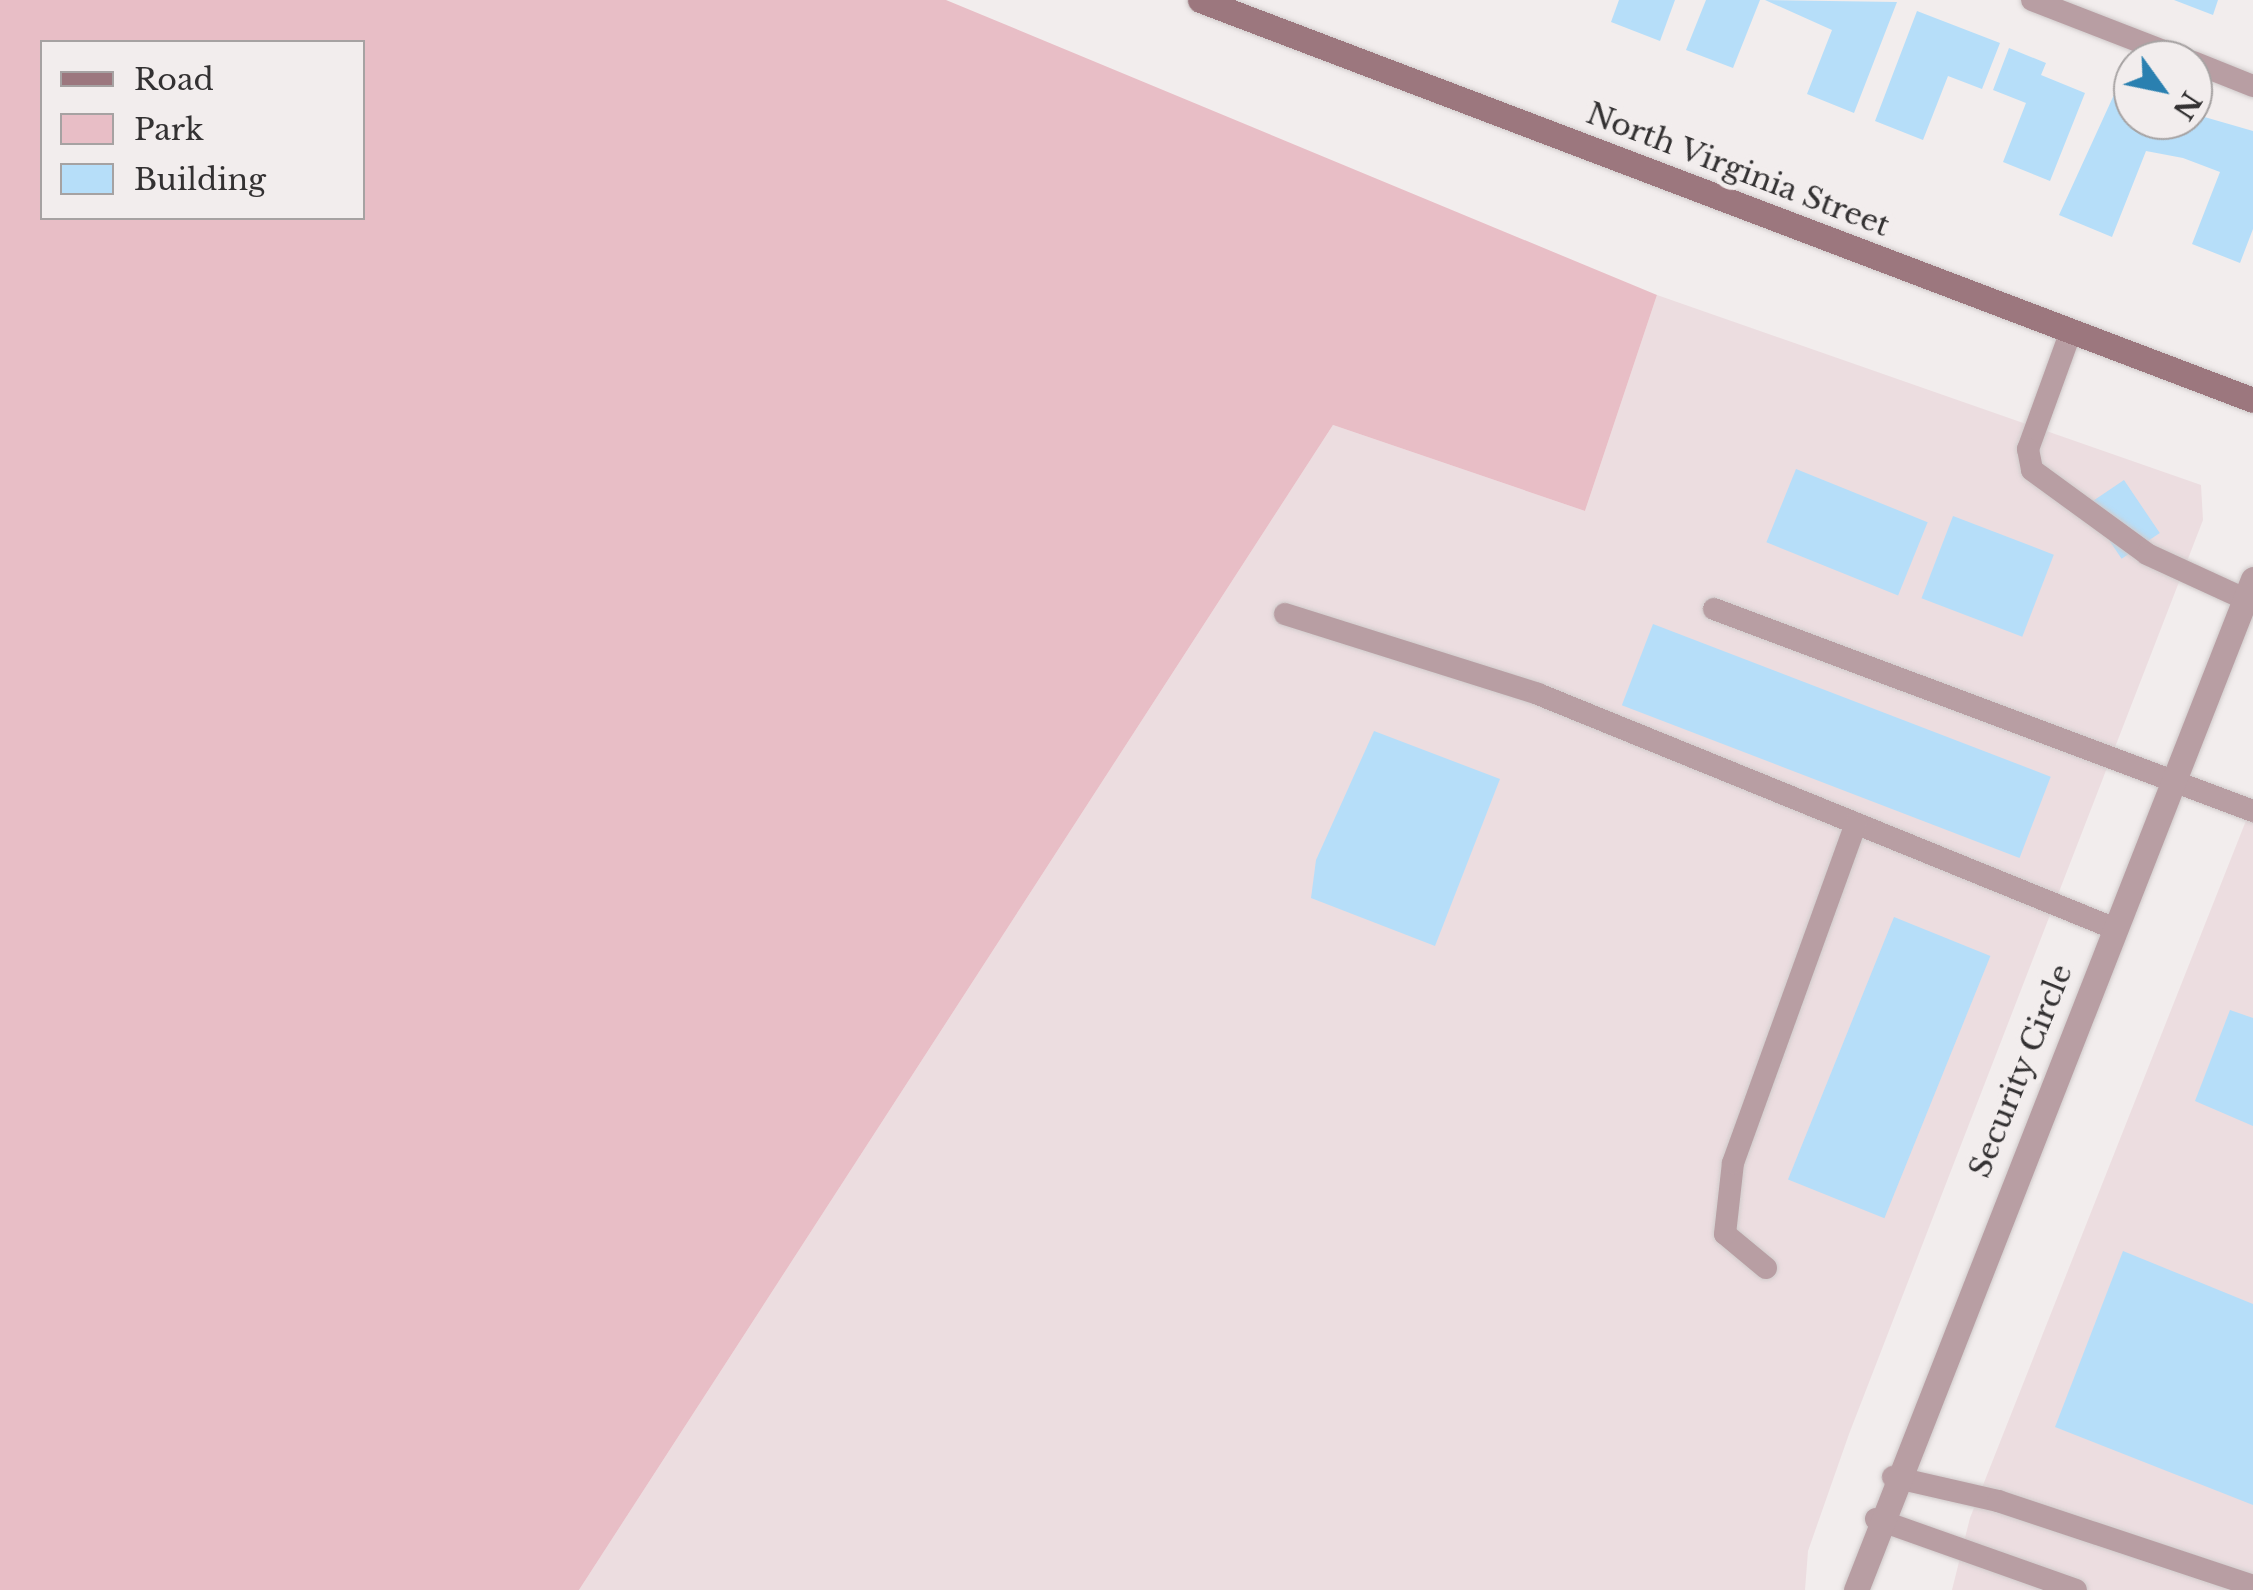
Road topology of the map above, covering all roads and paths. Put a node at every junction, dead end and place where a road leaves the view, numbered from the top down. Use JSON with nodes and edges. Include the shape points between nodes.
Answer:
{"nodes":[{"id":1,"x":1200,"y":0,"type":"edge"},
{"id":2,"x":2032,"y":0,"type":"edge"},
{"id":3,"x":2136,"y":40,"type":"edge"},
{"id":4,"x":2213,"y":70,"type":"edge"},
{"id":5,"x":2253,"y":86,"type":"edge"},
{"id":6,"x":2070,"y":332,"type":"junction"},
{"id":7,"x":2253,"y":400,"type":"edge"},
{"id":8,"x":2249,"y":589,"type":"edge"},
{"id":9,"x":1714,"y":609,"type":"dead end"},
{"id":10,"x":1285,"y":614,"type":"dead end"},
{"id":11,"x":2170,"y":786,"type":"junction"},
{"id":12,"x":2253,"y":811,"type":"edge"},
{"id":13,"x":1856,"y":824,"type":"junction"},
{"id":14,"x":2113,"y":928,"type":"junction"},
{"id":15,"x":1766,"y":1268,"type":"dead end"},
{"id":16,"x":1893,"y":1477,"type":"junction"},
{"id":17,"x":1876,"y":1520,"type":"junction"},
{"id":18,"x":2253,"y":1586,"type":"edge"},
{"id":19,"x":1856,"y":1590,"type":"edge"},
{"id":20,"x":2076,"y":1590,"type":"edge"}],
"edges":[{"from":1,"to":6,"type":"main road","name":"North Virginia Street"},
{"from":2,"to":3,"type":"lane"},
{"from":4,"to":5,"type":"lane"},
{"from":6,"to":7,"type":"main road","name":"North Virginia Street"},
{"from":6,"to":8,"type":"lane","via":[[2028,449],[2032,470],[2147,554]]},
{"from":8,"to":11,"type":"street","name":"Security Circle"},
{"from":9,"to":11,"type":"lane"},
{"from":10,"to":13,"type":"lane","via":[[1538,694]]},
{"from":11,"to":12,"type":"lane"},
{"from":11,"to":14,"type":"street","name":"Security Circle"},
{"from":13,"to":14,"type":"lane"},
{"from":13,"to":15,"type":"lane","via":[[1733,1163],[1725,1234]]},
{"from":14,"to":16,"type":"street","name":"Security Circle"},
{"from":16,"to":17,"type":"street","name":"Security Circle"},
{"from":16,"to":18,"type":"lane","via":[[1998,1501]]},
{"from":17,"to":19,"type":"street","name":"Security Circle"},
{"from":17,"to":20,"type":"lane"}]}
